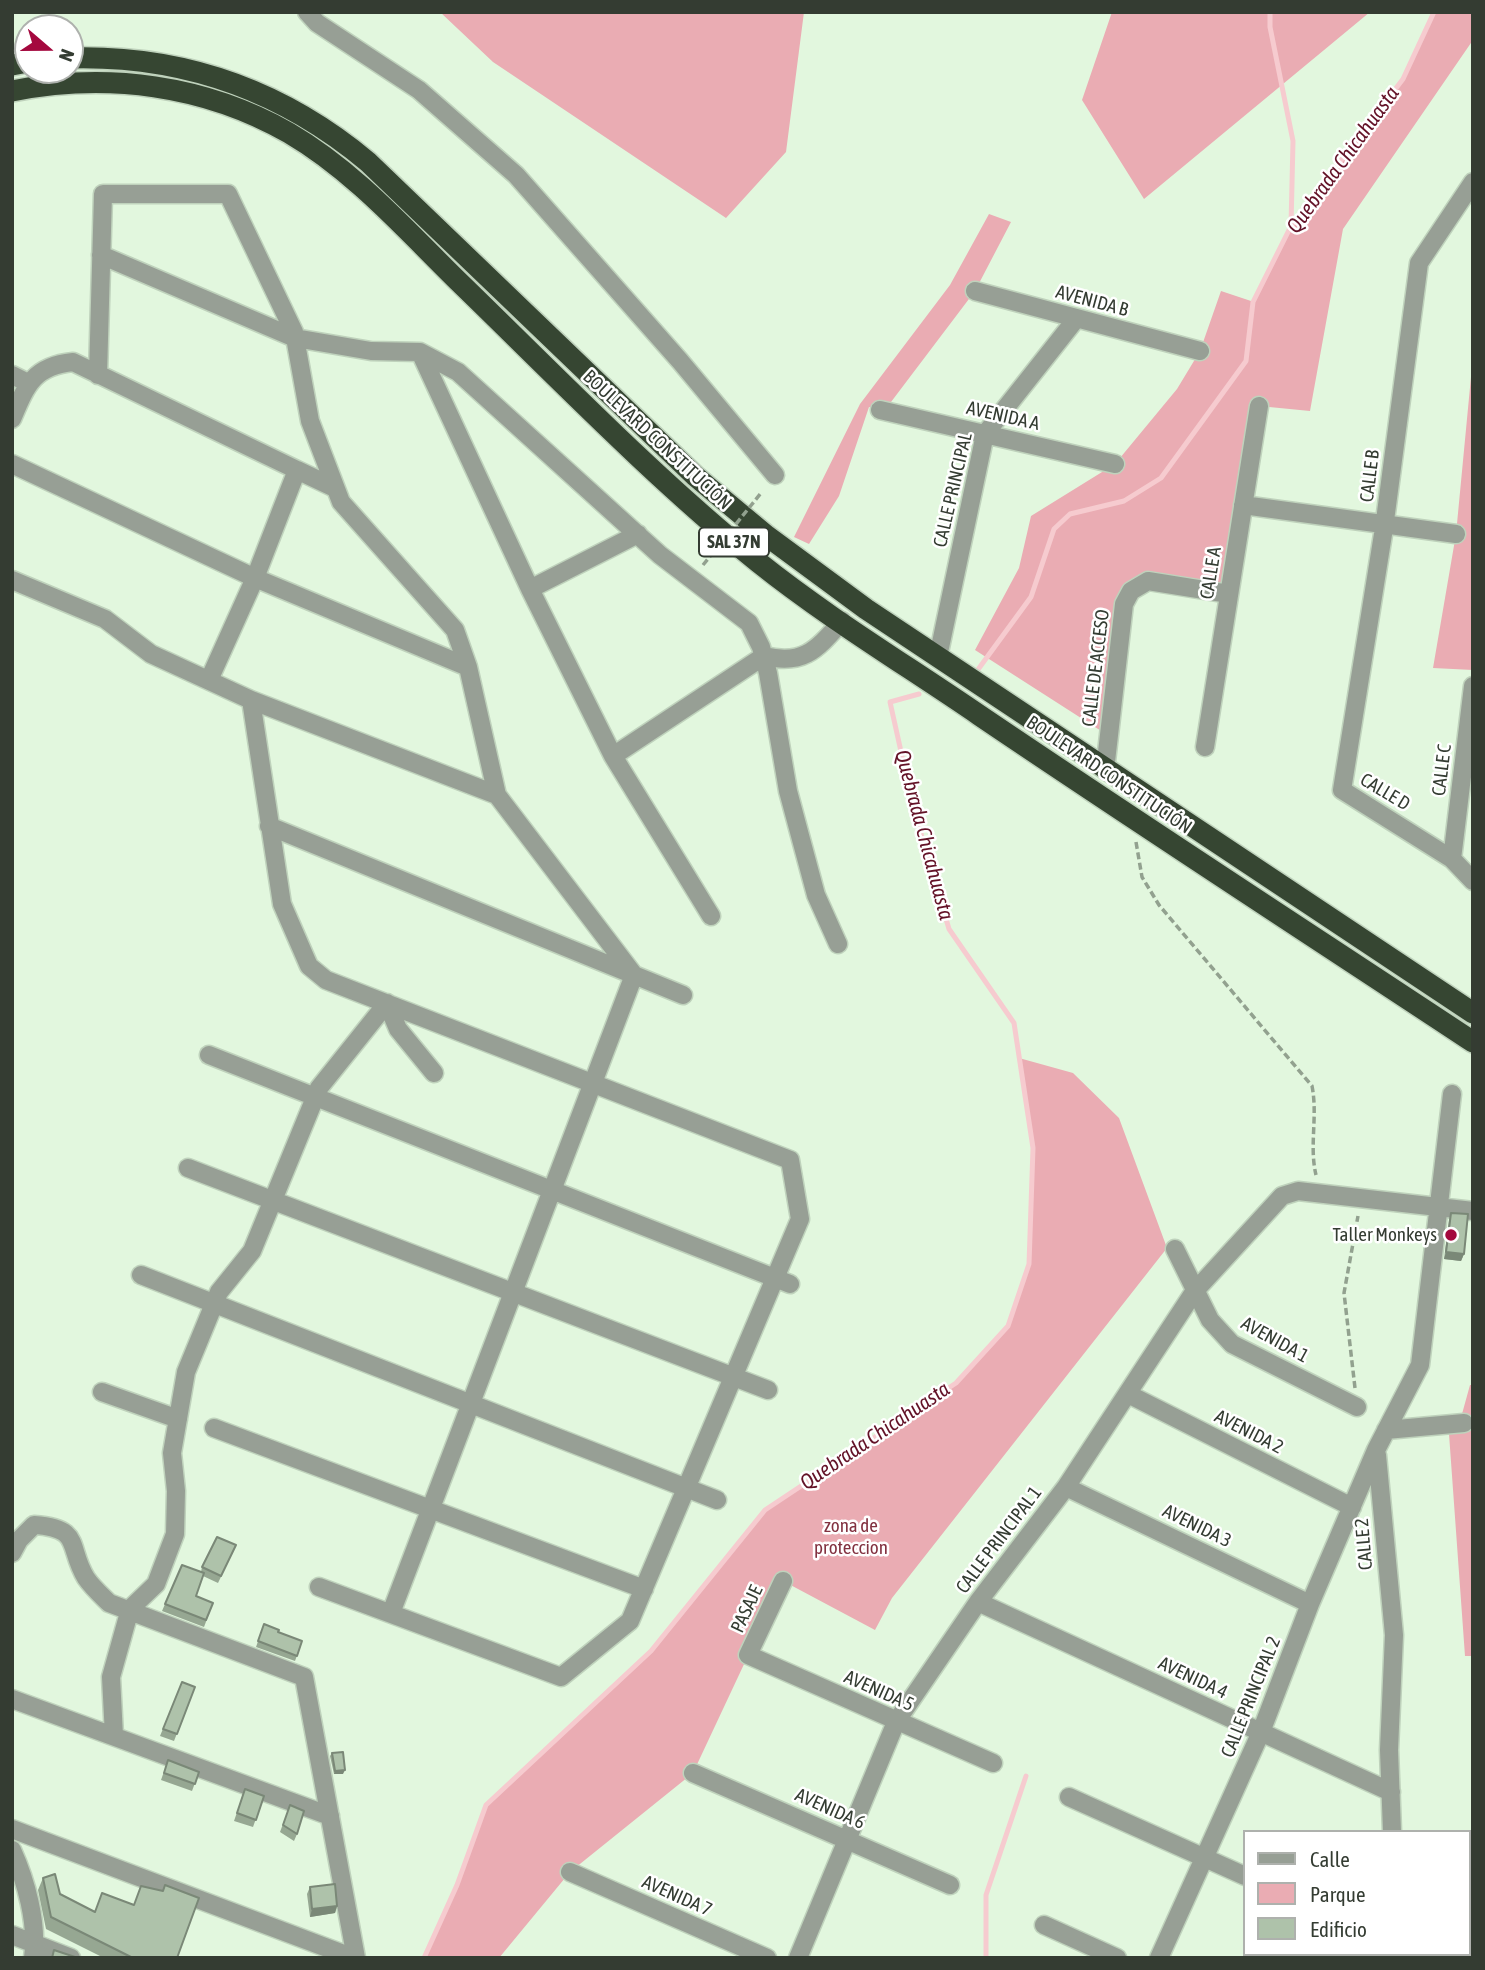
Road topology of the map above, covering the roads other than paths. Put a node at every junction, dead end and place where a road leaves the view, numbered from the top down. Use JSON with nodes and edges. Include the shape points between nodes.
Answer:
{"nodes":[{"id":1,"x":307,"y":12,"type":"edge"},
{"id":2,"x":84,"y":58,"type":"edge"},
{"id":3,"x":12,"y":90,"type":"edge"},
{"id":4,"x":1473,"y":182,"type":"edge"},
{"id":5,"x":101,"y":255,"type":"junction"},
{"id":6,"x":975,"y":291,"type":"dead end"},
{"id":7,"x":1076,"y":319,"type":"junction"},
{"id":8,"x":295,"y":338,"type":"junction"},
{"id":9,"x":1200,"y":351,"type":"dead end"},
{"id":10,"x":420,"y":352,"type":"junction"},
{"id":11,"x":98,"y":375,"type":"junction"},
{"id":12,"x":20,"y":379,"type":"edge"},
{"id":13,"x":1259,"y":406,"type":"dead end"},
{"id":14,"x":880,"y":410,"type":"dead end"},
{"id":15,"x":12,"y":419,"type":"edge"},
{"id":16,"x":985,"y":434,"type":"junction"},
{"id":17,"x":12,"y":464,"type":"edge"},
{"id":18,"x":1115,"y":464,"type":"dead end"},
{"id":19,"x":297,"y":470,"type":"junction"},
{"id":20,"x":775,"y":475,"type":"dead end"},
{"id":21,"x":335,"y":488,"type":"junction"},
{"id":22,"x":1243,"y":505,"type":"junction"},
{"id":23,"x":1385,"y":524,"type":"junction"},
{"id":24,"x":638,"y":534,"type":"junction"},
{"id":25,"x":1456,"y":534,"type":"dead end"},
{"id":26,"x":255,"y":578,"type":"junction"},
{"id":27,"x":12,"y":580,"type":"edge"},
{"id":28,"x":530,"y":589,"type":"junction"},
{"id":29,"x":1229,"y":594,"type":"junction"},
{"id":30,"x":842,"y":621,"type":"junction"},
{"id":31,"x":764,"y":656,"type":"junction"},
{"id":32,"x":938,"y":657,"type":"junction"},
{"id":33,"x":468,"y":667,"type":"junction"},
{"id":34,"x":209,"y":680,"type":"junction"},
{"id":35,"x":1473,"y":686,"type":"edge"},
{"id":36,"x":251,"y":700,"type":"junction"},
{"id":37,"x":1205,"y":747,"type":"dead end"},
{"id":38,"x":612,"y":756,"type":"junction"},
{"id":39,"x":1105,"y":770,"type":"junction"},
{"id":40,"x":1342,"y":790,"type":"joint"},
{"id":41,"x":497,"y":795,"type":"junction"},
{"id":42,"x":269,"y":826,"type":"junction"},
{"id":43,"x":1452,"y":859,"type":"junction"},
{"id":44,"x":1473,"y":881,"type":"edge"},
{"id":45,"x":711,"y":916,"type":"dead end"},
{"id":46,"x":838,"y":944,"type":"dead end"},
{"id":47,"x":634,"y":975,"type":"junction"},
{"id":48,"x":683,"y":995,"type":"dead end"},
{"id":49,"x":387,"y":1003,"type":"junction"},
{"id":50,"x":1473,"y":1013,"type":"edge"},
{"id":51,"x":1473,"y":1042,"type":"edge"},
{"id":52,"x":209,"y":1055,"type":"dead end"},
{"id":53,"x":433,"y":1073,"type":"dead end"},
{"id":54,"x":593,"y":1084,"type":"junction"},
{"id":55,"x":1452,"y":1094,"type":"dead end"},
{"id":56,"x":315,"y":1097,"type":"junction"},
{"id":57,"x":188,"y":1168,"type":"dead end"},
{"id":58,"x":552,"y":1190,"type":"junction"},
{"id":59,"x":272,"y":1200,"type":"junction"},
{"id":60,"x":1439,"y":1207,"type":"junction"},
{"id":61,"x":1473,"y":1212,"type":"edge"},
{"id":62,"x":1175,"y":1249,"type":"dead end"},
{"id":63,"x":141,"y":1275,"type":"dead end"},
{"id":64,"x":783,"y":1281,"type":"junction"},
{"id":65,"x":513,"y":1292,"type":"junction"},
{"id":66,"x":1194,"y":1292,"type":"junction"},
{"id":67,"x":214,"y":1304,"type":"junction"},
{"id":68,"x":734,"y":1377,"type":"junction"},
{"id":69,"x":768,"y":1390,"type":"dead end"},
{"id":70,"x":102,"y":1392,"type":"dead end"},
{"id":71,"x":1128,"y":1394,"type":"junction"},
{"id":72,"x":471,"y":1404,"type":"junction"},
{"id":73,"x":1357,"y":1406,"type":"road end"},
{"id":74,"x":178,"y":1419,"type":"junction"},
{"id":75,"x":1464,"y":1423,"type":"dead end"},
{"id":76,"x":214,"y":1428,"type":"dead end"},
{"id":77,"x":1386,"y":1430,"type":"junction"},
{"id":78,"x":1376,"y":1450,"type":"junction"},
{"id":79,"x":1066,"y":1487,"type":"junction"},
{"id":80,"x":687,"y":1488,"type":"junction"},
{"id":81,"x":717,"y":1500,"type":"dead end"},
{"id":82,"x":1352,"y":1507,"type":"junction"},
{"id":83,"x":431,"y":1509,"type":"junction"},
{"id":84,"x":12,"y":1553,"type":"edge"},
{"id":85,"x":783,"y":1581,"type":"dead end"},
{"id":86,"x":319,"y":1587,"type":"dead end"},
{"id":87,"x":644,"y":1589,"type":"junction"},
{"id":88,"x":978,"y":1602,"type":"junction"},
{"id":89,"x":1310,"y":1604,"type":"junction"},
{"id":90,"x":130,"y":1609,"type":"junction"},
{"id":91,"x":391,"y":1613,"type":"junction"},
{"id":92,"x":748,"y":1655,"type":"joint"},
{"id":93,"x":12,"y":1699,"type":"edge"},
{"id":94,"x":896,"y":1722,"type":"junction"},
{"id":95,"x":1261,"y":1732,"type":"junction"},
{"id":96,"x":114,"y":1736,"type":"junction"},
{"id":97,"x":993,"y":1763,"type":"dead end"},
{"id":98,"x":693,"y":1773,"type":"dead end"},
{"id":99,"x":1391,"y":1792,"type":"junction"},
{"id":100,"x":1069,"y":1797,"type":"dead end"},
{"id":101,"x":330,"y":1816,"type":"junction"},
{"id":102,"x":12,"y":1829,"type":"edge"},
{"id":103,"x":1392,"y":1830,"type":"edge"},
{"id":104,"x":848,"y":1840,"type":"junction"},
{"id":105,"x":12,"y":1850,"type":"edge"},
{"id":106,"x":1205,"y":1858,"type":"junction"},
{"id":107,"x":570,"y":1872,"type":"dead end"},
{"id":108,"x":1244,"y":1876,"type":"edge"},
{"id":109,"x":950,"y":1885,"type":"dead end"},
{"id":110,"x":1044,"y":1925,"type":"dead end"},
{"id":111,"x":12,"y":1935,"type":"edge"},
{"id":112,"x":34,"y":1952,"type":"edge"},
{"id":113,"x":71,"y":1958,"type":"edge"},
{"id":114,"x":355,"y":1958,"type":"edge"},
{"id":115,"x":767,"y":1958,"type":"edge"},
{"id":116,"x":798,"y":1958,"type":"edge"},
{"id":117,"x":1117,"y":1958,"type":"edge"},
{"id":118,"x":1159,"y":1958,"type":"edge"}],
"edges":[{"from":1,"to":20,"type":"street","via":[[419,90],[516,174]]},
{"from":2,"to":32,"type":"highway","name":"BOULEVARD CONSTITUCIÓN","number":"SAL 37N","via":[[126,58],[203,72],[270,97],[324,128],[368,162],[695,476],[767,536]]},
{"from":3,"to":30,"type":"highway","name":"BOULEVARD CONSTITUCIÓN","number":"SAL 37N","via":[[86,82],[160,87],[216,102],[331,160],[665,482],[763,566]]},
{"from":4,"to":23,"type":"street","name":"CALLE B","via":[[1419,263]]},
{"from":5,"to":8,"type":"street"},
{"from":5,"to":8,"type":"street","via":[[103,194],[228,194]]},
{"from":5,"to":11,"type":"street"},
{"from":6,"to":7,"type":"street","name":"AVENIDA B"},
{"from":7,"to":9,"type":"street","name":"AVENIDA B"},
{"from":7,"to":16,"type":"street","name":"CALLE PRINCIPAL"},
{"from":8,"to":10,"type":"street","via":[[371,351]]},
{"from":8,"to":21,"type":"street","via":[[310,421]]},
{"from":10,"to":24,"type":"street","via":[[458,372]]},
{"from":10,"to":28,"type":"street"},
{"from":11,"to":12,"type":"street","via":[[73,362],[53,364]]},
{"from":11,"to":19,"type":"street"},
{"from":12,"to":15,"type":"street"},
{"from":13,"to":22,"type":"street","name":"CALLE A"},
{"from":14,"to":16,"type":"street","name":"AVENIDA A"},
{"from":16,"to":18,"type":"street","name":"AVENIDA A"},
{"from":16,"to":32,"type":"street","name":"CALLE PRINCIPAL"},
{"from":17,"to":26,"type":"street"},
{"from":19,"to":21,"type":"street"},
{"from":19,"to":26,"type":"street"},
{"from":21,"to":33,"type":"street","via":[[341,502],[456,630]]},
{"from":22,"to":23,"type":"street"},
{"from":22,"to":29,"type":"street","name":"CALLE A"},
{"from":23,"to":25,"type":"street"},
{"from":23,"to":40,"type":"street","name":"CALLE B"},
{"from":24,"to":28,"type":"street"},
{"from":24,"to":31,"type":"street","via":[[749,623]]},
{"from":26,"to":33,"type":"street"},
{"from":26,"to":34,"type":"street"},
{"from":27,"to":34,"type":"street","via":[[105,619],[151,654]]},
{"from":28,"to":38,"type":"street"},
{"from":29,"to":37,"type":"street","name":"CALLE A"},
{"from":29,"to":39,"type":"street","name":"CALLE DE ACCESO","via":[[1148,581],[1131,591],[1124,604]]},
{"from":30,"to":31,"type":"street","via":[[819,646],[800,658]]},
{"from":30,"to":51,"type":"highway","name":"BOULEVARD CONSTITUCIÓN","number":"SAL 37N","via":[[1132,819]]},
{"from":31,"to":38,"type":"street"},
{"from":31,"to":46,"type":"street","via":[[788,791],[816,895]]},
{"from":32,"to":39,"type":"highway","name":"BOULEVARD CONSTITUCIÓN","number":"SAL 37N"},
{"from":33,"to":41,"type":"street"},
{"from":34,"to":36,"type":"street"},
{"from":35,"to":43,"type":"street","name":"CALLE C"},
{"from":36,"to":41,"type":"street"},
{"from":36,"to":42,"type":"street"},
{"from":38,"to":45,"type":"street"},
{"from":39,"to":50,"type":"highway","name":"BOULEVARD CONSTITUCIÓN","number":"SAL 37N"},
{"from":40,"to":43,"type":"street","name":"CALLE D"},
{"from":41,"to":47,"type":"street"},
{"from":42,"to":47,"type":"street"},
{"from":42,"to":49,"type":"street","via":[[282,904],[309,966],[326,979]]},
{"from":43,"to":44,"type":"street","name":"CALLE D"},
{"from":47,"to":48,"type":"street"},
{"from":47,"to":54,"type":"street"},
{"from":49,"to":53,"type":"street","via":[[398,1029]]},
{"from":49,"to":54,"type":"street"},
{"from":49,"to":56,"type":"street"},
{"from":52,"to":56,"type":"street"},
{"from":54,"to":58,"type":"street"},
{"from":54,"to":64,"type":"street","via":[[790,1160],[800,1219]]},
{"from":55,"to":60,"type":"street","name":"CALLE PRINCIPAL 2"},
{"from":56,"to":58,"type":"street"},
{"from":56,"to":59,"type":"street"},
{"from":57,"to":59,"type":"street"},
{"from":58,"to":64,"type":"street"},
{"from":58,"to":65,"type":"street"},
{"from":59,"to":65,"type":"street"},
{"from":59,"to":67,"type":"street","via":[[252,1251]]},
{"from":60,"to":61,"type":"street"},
{"from":60,"to":66,"type":"street","name":"CALLE PRINCIPAL 1","via":[[1326,1192],[1282,1196]]},
{"from":60,"to":77,"type":"street","name":"CALLE PRINCIPAL 2","via":[[1420,1365]]},
{"from":62,"to":66,"type":"street","name":"AVENIDA 1"},
{"from":63,"to":67,"type":"street"},
{"from":64,"to":68,"type":"street"},
{"from":65,"to":68,"type":"street"},
{"from":65,"to":72,"type":"street"},
{"from":66,"to":71,"type":"street","name":"CALLE PRINCIPAL 1"},
{"from":66,"to":73,"type":"street","name":"AVENIDA 1","via":[[1210,1320],[1232,1344]]},
{"from":67,"to":72,"type":"street"},
{"from":67,"to":74,"type":"street","via":[[186,1372]]},
{"from":68,"to":69,"type":"street"},
{"from":68,"to":80,"type":"street"},
{"from":70,"to":74,"type":"street"},
{"from":71,"to":79,"type":"street","name":"CALLE PRINCIPAL 1"},
{"from":71,"to":82,"type":"street","name":"AVENIDA 2"},
{"from":72,"to":80,"type":"street"},
{"from":72,"to":83,"type":"street"},
{"from":74,"to":90,"type":"street","via":[[172,1453],[175,1534],[156,1584]]},
{"from":75,"to":77,"type":"street"},
{"from":76,"to":83,"type":"street"},
{"from":77,"to":78,"type":"street","name":"CALLE PRINCIPAL 2"},
{"from":78,"to":82,"type":"street","name":"CALLE PRINCIPAL 2"},
{"from":78,"to":99,"type":"street","name":"CALLE 2","via":[[1394,1635]]},
{"from":79,"to":88,"type":"street","name":"CALLE PRINCIPAL 1"},
{"from":79,"to":89,"type":"street","name":"AVENIDA 3"},
{"from":80,"to":81,"type":"street"},
{"from":80,"to":87,"type":"street"},
{"from":82,"to":89,"type":"street","name":"CALLE PRINCIPAL 2"},
{"from":83,"to":87,"type":"street"},
{"from":83,"to":91,"type":"street"},
{"from":84,"to":90,"type":"street","via":[[34,1525],[57,1527],[73,1541],[86,1578],[109,1603]]},
{"from":85,"to":92,"type":"street","name":"PASAJE"},
{"from":86,"to":91,"type":"street"},
{"from":87,"to":91,"type":"street","via":[[630,1621],[561,1677]]},
{"from":88,"to":94,"type":"street","name":"CALLE PRINCIPAL 1"},
{"from":88,"to":95,"type":"street","name":"AVENIDA 4"},
{"from":89,"to":95,"type":"street","name":"CALLE PRINCIPAL 2"},
{"from":90,"to":96,"type":"street","via":[[111,1677]]},
{"from":90,"to":101,"type":"street","via":[[304,1677]]},
{"from":92,"to":94,"type":"street","name":"AVENIDA 5"},
{"from":93,"to":96,"type":"street"},
{"from":94,"to":97,"type":"street","name":"AVENIDA 5"},
{"from":94,"to":104,"type":"street","name":"CALLE PRINCIPAL 1"},
{"from":95,"to":99,"type":"street","name":"AVENIDA 4"},
{"from":95,"to":106,"type":"street","name":"CALLE PRINCIPAL 2"},
{"from":96,"to":101,"type":"street"},
{"from":98,"to":104,"type":"street","name":"AVENIDA 6"},
{"from":99,"to":103,"type":"street","name":"CALLE 2"},
{"from":100,"to":106,"type":"street"},
{"from":101,"to":114,"type":"street"},
{"from":102,"to":114,"type":"street"},
{"from":104,"to":109,"type":"street","name":"AVENIDA 6"},
{"from":104,"to":116,"type":"street","name":"CALLE PRINCIPAL 1"},
{"from":105,"to":112,"type":"street","via":[[24,1876]]},
{"from":106,"to":108,"type":"street"},
{"from":106,"to":118,"type":"street","name":"CALLE PRINCIPAL 2"},
{"from":107,"to":115,"type":"street","name":"AVENIDA 7"},
{"from":110,"to":117,"type":"street"},
{"from":111,"to":112,"type":"street"},
{"from":112,"to":113,"type":"street"}]}
